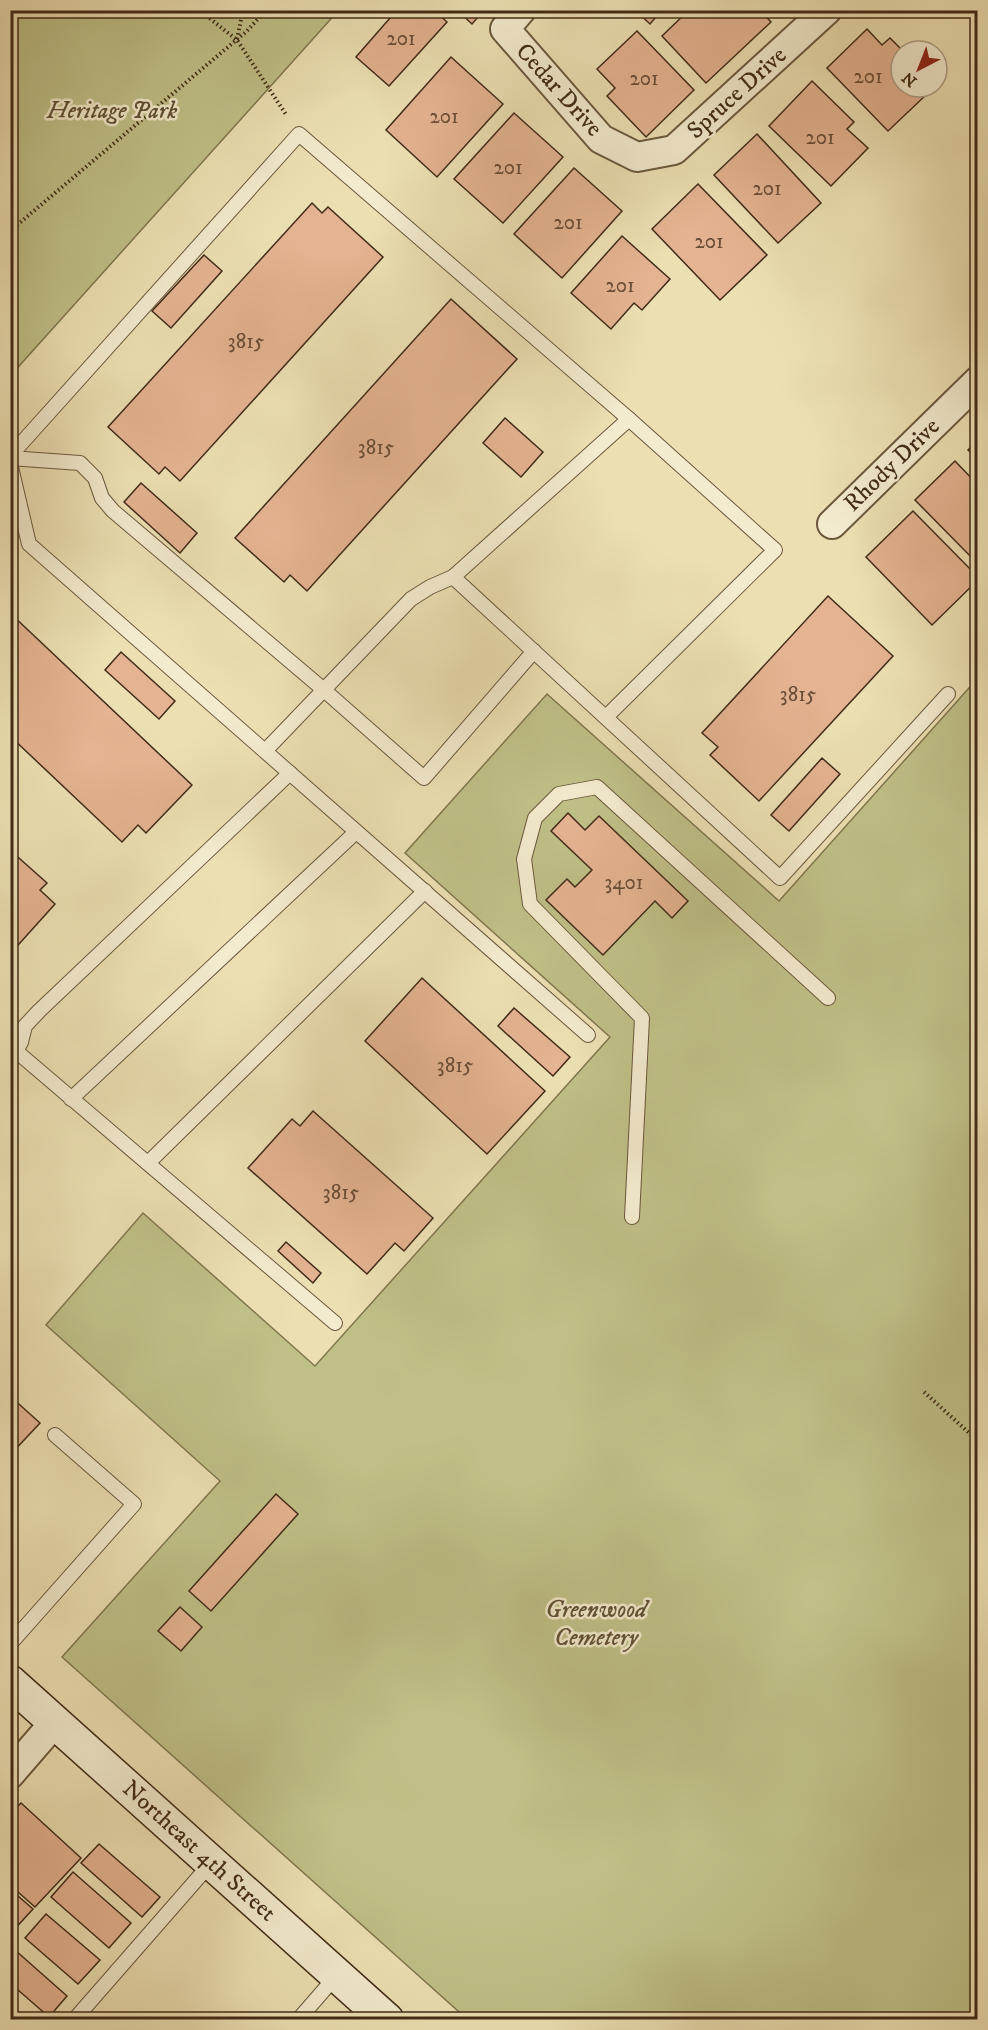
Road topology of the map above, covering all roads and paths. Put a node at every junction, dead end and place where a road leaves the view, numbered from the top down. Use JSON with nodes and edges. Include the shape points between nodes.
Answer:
{"nodes":[{"id":1,"x":200,"y":10,"type":"edge"},
{"id":2,"x":243,"y":10,"type":"edge"},
{"id":3,"x":266,"y":10,"type":"edge"},
{"id":4,"x":521,"y":10,"type":"edge"},
{"id":5,"x":827,"y":10,"type":"edge"},
{"id":6,"x":237,"y":40,"type":"junction"},
{"id":7,"x":299,"y":134,"type":"junction"},
{"id":8,"x":674,"y":150,"type":"joint"},
{"id":9,"x":10,"y":231,"type":"edge"},
{"id":10,"x":978,"y":381,"type":"edge"},
{"id":11,"x":629,"y":419,"type":"junction"},
{"id":12,"x":10,"y":457,"type":"edge"},
{"id":13,"x":10,"y":463,"type":"edge"},
{"id":14,"x":832,"y":524,"type":"dead end"},
{"id":15,"x":453,"y":577,"type":"junction"},
{"id":16,"x":534,"y":651,"type":"junction"},
{"id":17,"x":324,"y":690,"type":"junction"},
{"id":18,"x":948,"y":694,"type":"dead end"},
{"id":19,"x":606,"y":717,"type":"junction"},
{"id":20,"x":265,"y":751,"type":"junction"},
{"id":21,"x":290,"y":773,"type":"junction"},
{"id":22,"x":357,"y":832,"type":"junction"},
{"id":23,"x":425,"y":891,"type":"junction"},
{"id":24,"x":828,"y":998,"type":"dead end"},
{"id":25,"x":588,"y":1035,"type":"dead end"},
{"id":26,"x":13,"y":1057,"type":"edge"},
{"id":27,"x":72,"y":1099,"type":"junction"},
{"id":28,"x":148,"y":1163,"type":"junction"},
{"id":29,"x":632,"y":1217,"type":"dead end"},
{"id":30,"x":335,"y":1323,"type":"dead end"},
{"id":31,"x":924,"y":1392,"type":"dead end"},
{"id":32,"x":55,"y":1435,"type":"dead end"},
{"id":33,"x":978,"y":1441,"type":"edge"},
{"id":34,"x":10,"y":1644,"type":"edge"},
{"id":35,"x":10,"y":1682,"type":"edge"},
{"id":36,"x":55,"y":1722,"type":"junction"},
{"id":37,"x":10,"y":1774,"type":"edge"},
{"id":38,"x":212,"y":1862,"type":"junction"},
{"id":39,"x":337,"y":1975,"type":"junction"},
{"id":40,"x":74,"y":2019,"type":"edge"},
{"id":41,"x":298,"y":2019,"type":"edge"},
{"id":42,"x":387,"y":2019,"type":"edge"}],
"edges":[{"from":1,"to":6,"type":"path"},
{"from":2,"to":6,"type":"path"},
{"from":3,"to":6,"type":"path"},
{"from":4,"to":8,"type":"street","name":"Cedar Drive","via":[[505,29],[601,139],[637,157]]},
{"from":5,"to":8,"type":"street","name":"Spruce Drive"},
{"from":6,"to":7,"type":"path"},
{"from":6,"to":9,"type":"path"},
{"from":7,"to":11,"type":"lane"},
{"from":7,"to":12,"type":"lane"},
{"from":10,"to":14,"type":"street","name":"Rhody Drive"},
{"from":11,"to":15,"type":"lane"},
{"from":11,"to":19,"type":"lane","via":[[775,550]]},
{"from":12,"to":17,"type":"lane","via":[[80,463],[95,478],[102,498],[113,511]]},
{"from":13,"to":20,"type":"lane","via":[[29,544]]},
{"from":15,"to":16,"type":"lane"},
{"from":15,"to":17,"type":"lane","via":[[411,599]]},
{"from":16,"to":17,"type":"lane","via":[[424,778]]},
{"from":16,"to":19,"type":"lane"},
{"from":17,"to":20,"type":"lane"},
{"from":18,"to":19,"type":"lane","via":[[780,878]]},
{"from":20,"to":21,"type":"lane"},
{"from":21,"to":22,"type":"lane"},
{"from":21,"to":26,"type":"lane","via":[[39,1011],[25,1026]]},
{"from":22,"to":23,"type":"lane"},
{"from":22,"to":27,"type":"lane"},
{"from":23,"to":25,"type":"lane"},
{"from":23,"to":28,"type":"lane"},
{"from":24,"to":29,"type":"lane","via":[[597,787],[559,794],[535,818],[524,859],[530,904],[642,1018]]},
{"from":26,"to":27,"type":"lane"},
{"from":27,"to":28,"type":"lane"},
{"from":28,"to":30,"type":"lane"},
{"from":31,"to":33,"type":"path"},
{"from":32,"to":34,"type":"lane","via":[[134,1504]]},
{"from":35,"to":36,"type":"main road","name":"Northeast 4th Street"},
{"from":36,"to":37,"type":"street"},
{"from":36,"to":38,"type":"main road","name":"Northeast 4th Street"},
{"from":38,"to":39,"type":"main road","name":"Northeast 4th Street"},
{"from":38,"to":40,"type":"lane"},
{"from":39,"to":41,"type":"lane"},
{"from":39,"to":42,"type":"main road","name":"Northeast 4th Street"}]}
